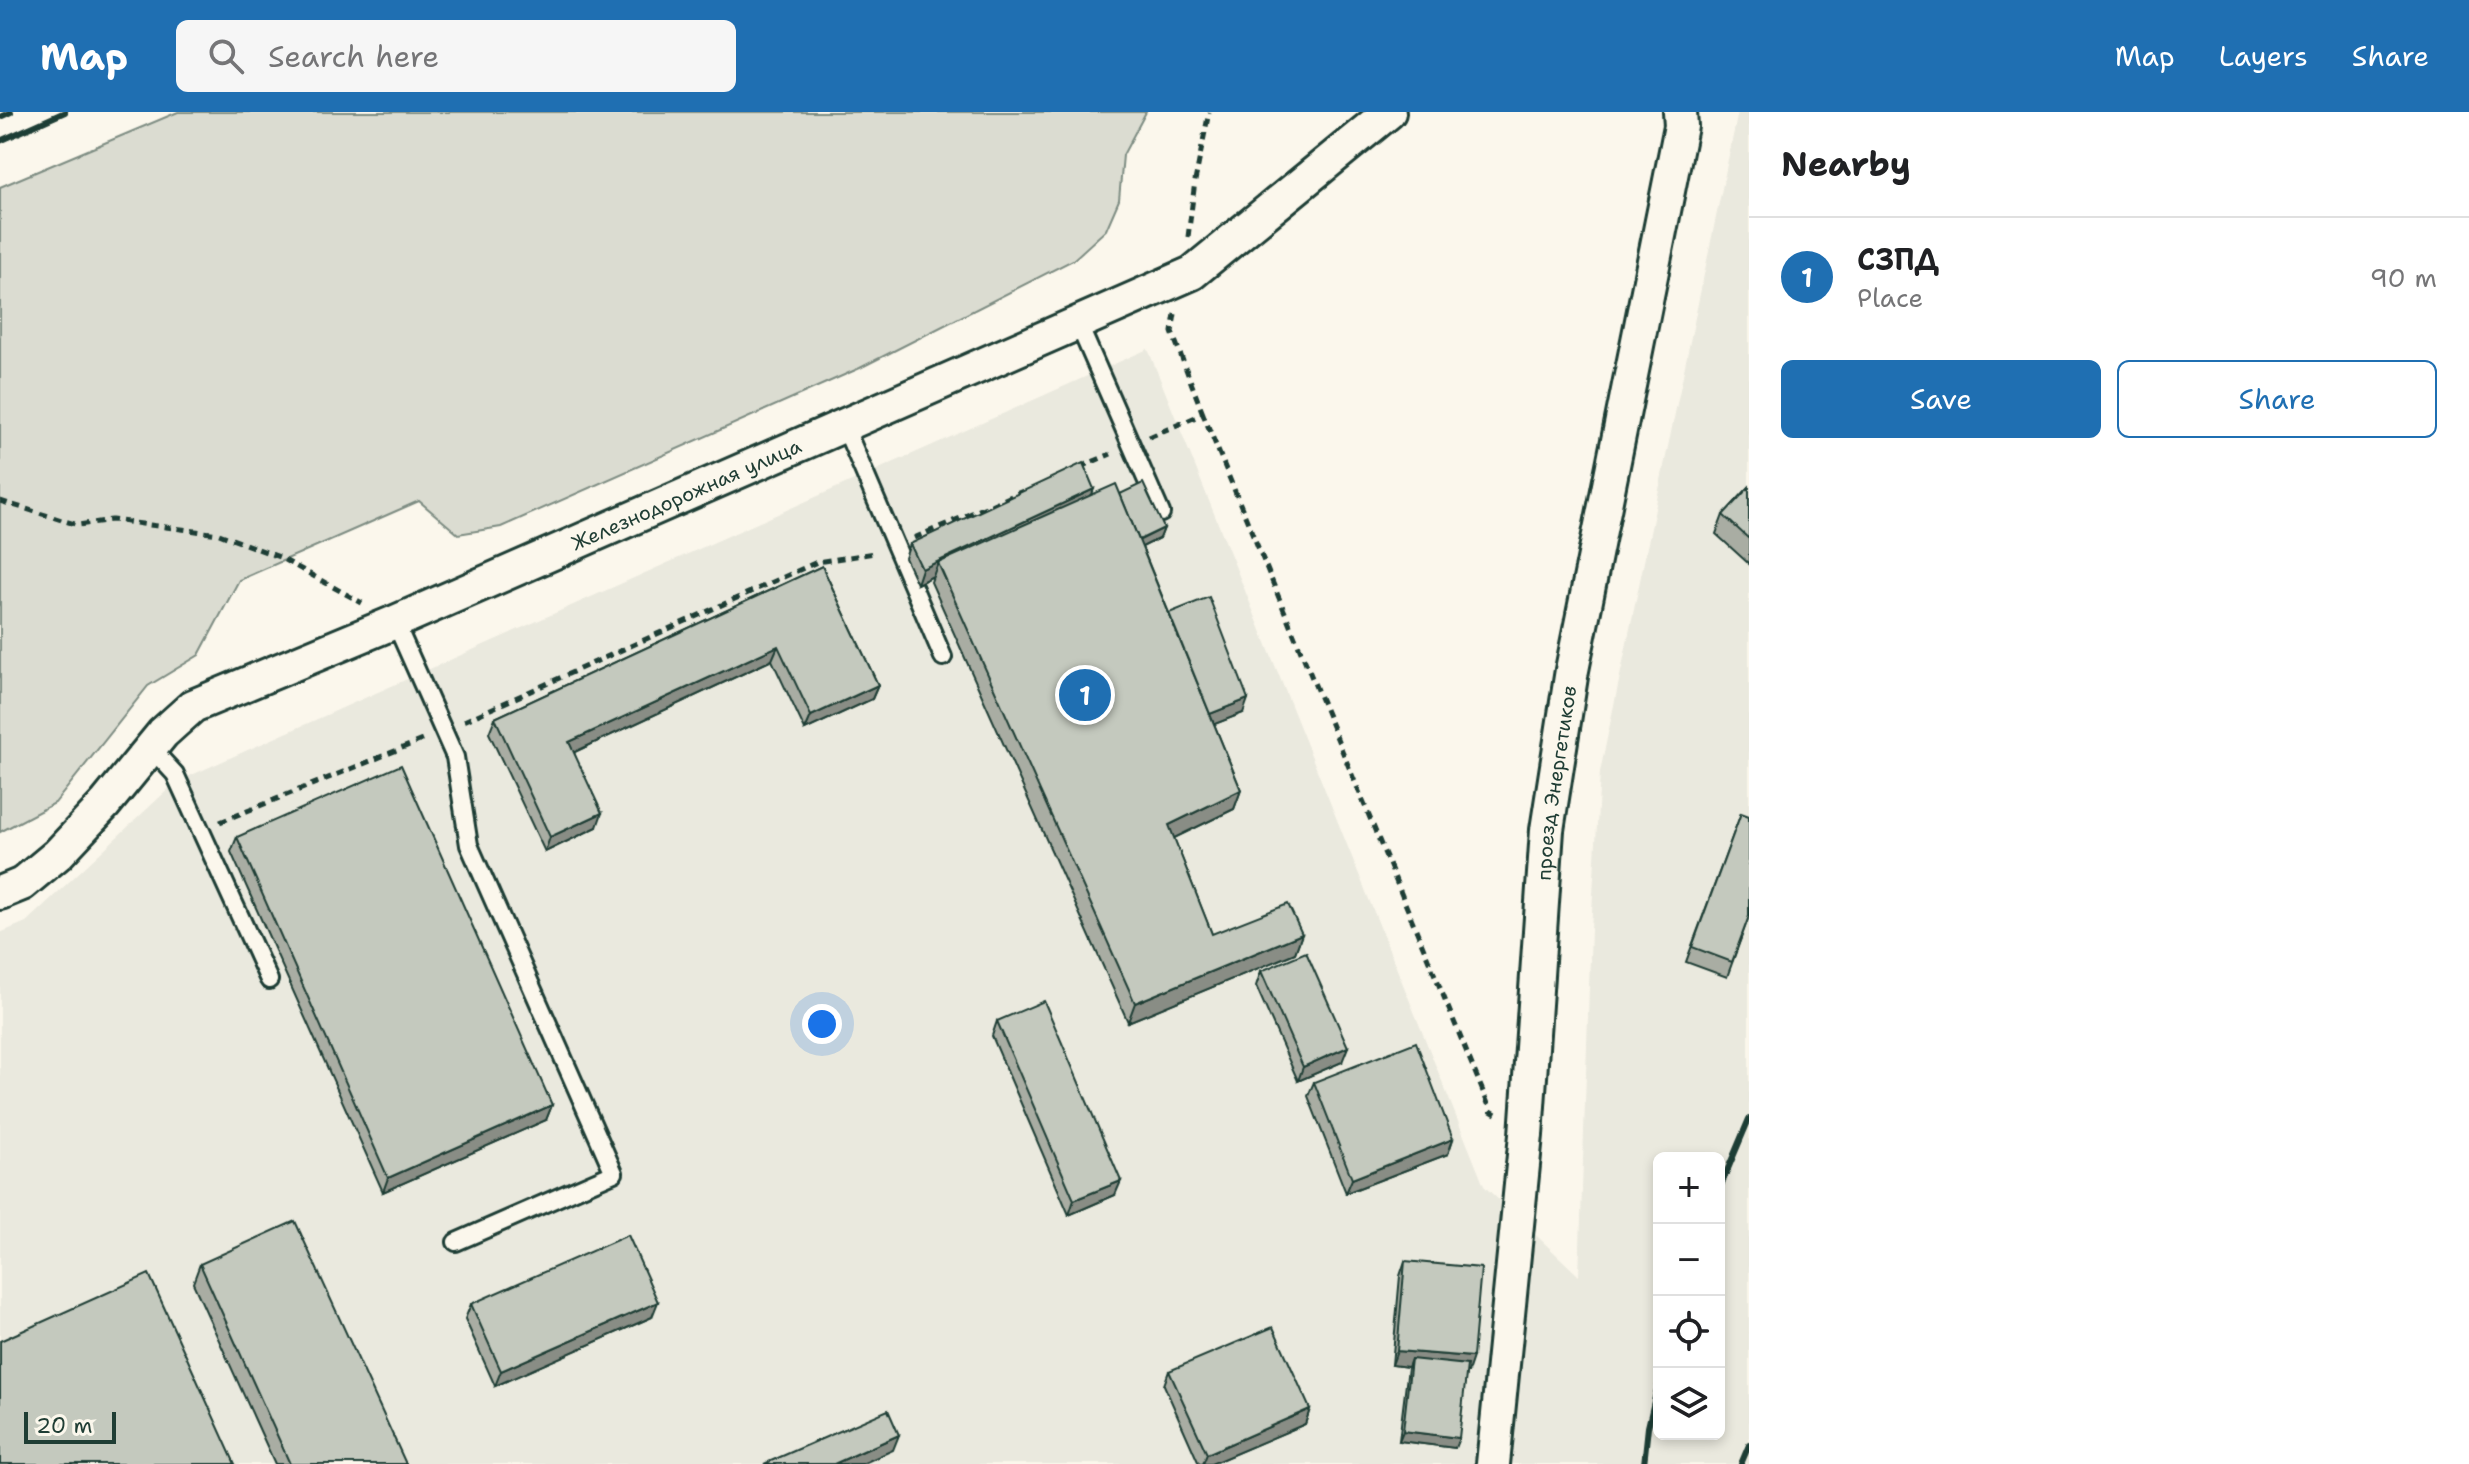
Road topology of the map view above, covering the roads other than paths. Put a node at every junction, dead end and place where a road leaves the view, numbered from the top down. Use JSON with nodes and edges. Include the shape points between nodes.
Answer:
{"nodes":[{"id":1,"x":1389,"y":112,"type":"edge"},
{"id":2,"x":1680,"y":112,"type":"edge"},
{"id":3,"x":1078,"y":323,"type":"junction"},
{"id":4,"x":844,"y":425,"type":"junction"},
{"id":5,"x":1161,"y":513,"type":"edge"},
{"id":6,"x":395,"y":622,"type":"junction"},
{"id":7,"x":943,"y":657,"type":"dead end"},
{"id":8,"x":151,"y":748,"type":"junction"},
{"id":9,"x":0,"y":893,"type":"edge"},
{"id":10,"x":269,"y":980,"type":"dead end"},
{"id":11,"x":456,"y":1242,"type":"dead end"},
{"id":12,"x":1493,"y":1464,"type":"edge"}],
"edges":[{"from":1,"to":3,"type":"street","name":"Железнодорожная улица","via":[[1192,273]]},
{"from":2,"to":12,"type":"street","name":"проезд Энергетиков","via":[[1572,670],[1547,830],[1526,1135]]},
{"from":3,"to":4,"type":"street","name":"Железнодорожная улица"},
{"from":3,"to":5,"type":"lane"},
{"from":4,"to":6,"type":"street","name":"Железнодорожная улица"},
{"from":4,"to":7,"type":"lane"},
{"from":6,"to":8,"type":"street","name":"Железнодорожная улица","via":[[193,706]]},
{"from":6,"to":11,"type":"lane","via":[[455,757],[469,845],[614,1173]]},
{"from":8,"to":9,"type":"street","name":"Железнодорожная улица","via":[[58,854],[22,884]]},
{"from":8,"to":10,"type":"lane","via":[[175,774]]}]}
